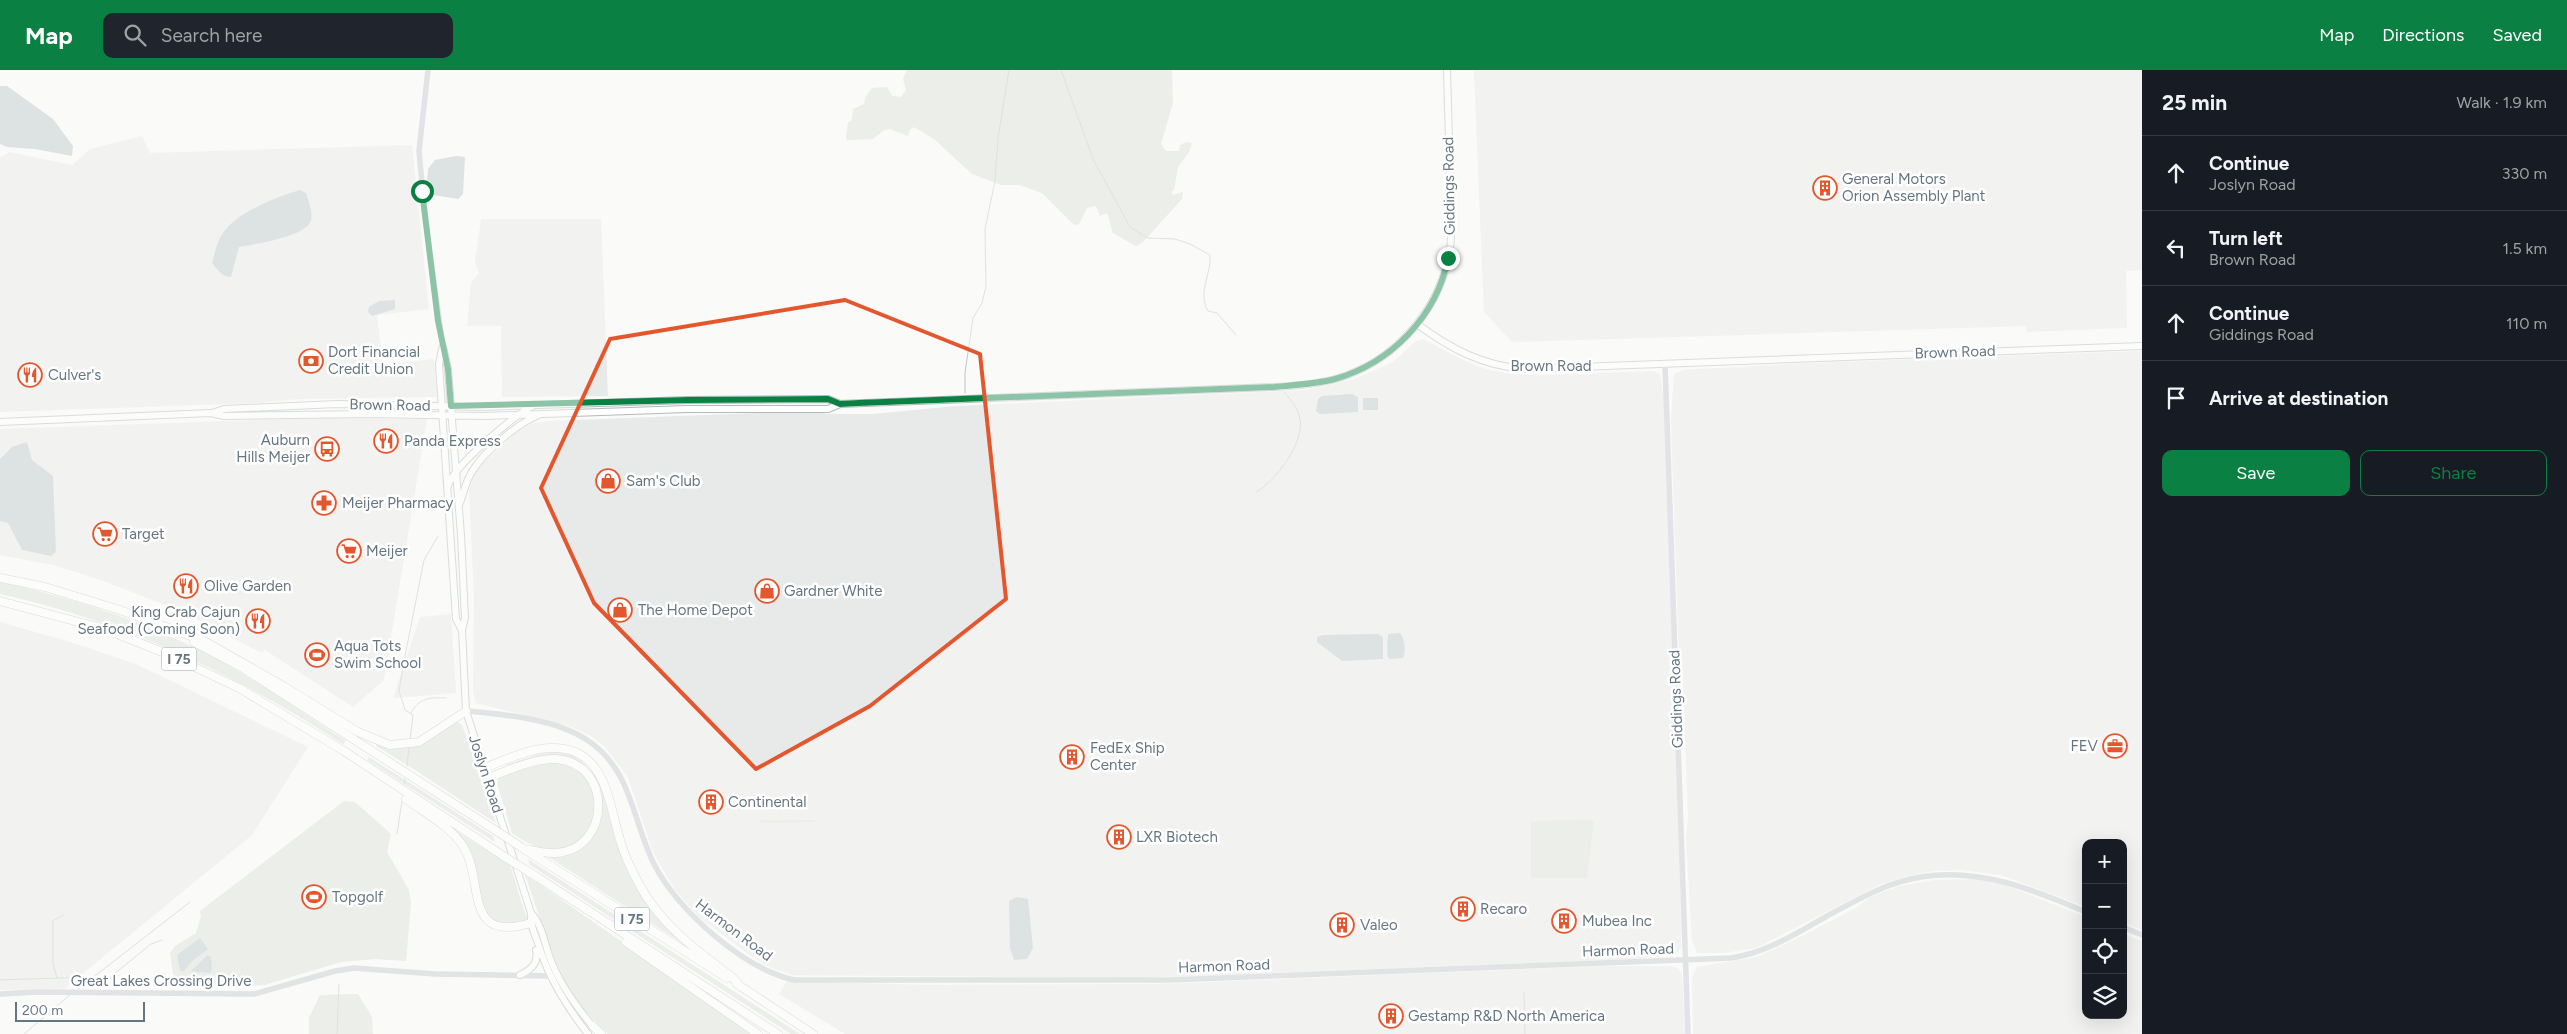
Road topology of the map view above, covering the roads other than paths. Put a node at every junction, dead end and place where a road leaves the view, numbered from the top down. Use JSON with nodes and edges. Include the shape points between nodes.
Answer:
{"nodes":[{"id":1,"x":428,"y":70,"type":"edge"},
{"id":2,"x":1447,"y":70,"type":"edge"},
{"id":3,"x":1418,"y":324,"type":"junction"},
{"id":4,"x":2142,"y":346,"type":"edge"},
{"id":5,"x":442,"y":348,"type":"junction"},
{"id":6,"x":1665,"y":364,"type":"junction"},
{"id":7,"x":714,"y":399,"type":"junction"},
{"id":8,"x":811,"y":399,"type":"junction"},
{"id":9,"x":393,"y":404,"type":"junction"},
{"id":10,"x":535,"y":404,"type":"junction"},
{"id":11,"x":840,"y":404,"type":"junction"},
{"id":12,"x":318,"y":405,"type":"junction"},
{"id":13,"x":441,"y":406,"type":"junction"},
{"id":14,"x":451,"y":406,"type":"junction"},
{"id":15,"x":809,"y":408,"type":"junction"},
{"id":16,"x":652,"y":410,"type":"junction"},
{"id":17,"x":211,"y":413,"type":"junction"},
{"id":18,"x":548,"y":413,"type":"junction"},
{"id":19,"x":318,"y":414,"type":"junction"},
{"id":20,"x":518,"y":414,"type":"junction"},
{"id":21,"x":442,"y":415,"type":"junction"},
{"id":22,"x":452,"y":415,"type":"junction"},
{"id":23,"x":262,"y":416,"type":"junction"},
{"id":24,"x":0,"y":422,"type":"edge"},
{"id":25,"x":457,"y":471,"type":"junction"},
{"id":26,"x":447,"y":489,"type":"junction"},
{"id":27,"x":459,"y":507,"type":"junction"},
{"id":28,"x":0,"y":578,"type":"edge"},
{"id":29,"x":0,"y":600,"type":"edge"},
{"id":30,"x":462,"y":630,"type":"junction"},
{"id":31,"x":466,"y":711,"type":"junction"},
{"id":32,"x":356,"y":735,"type":"junction"},
{"id":33,"x":484,"y":768,"type":"junction"},
{"id":34,"x":487,"y":778,"type":"junction"},
{"id":35,"x":391,"y":784,"type":"junction"},
{"id":36,"x":523,"y":848,"type":"junction"},
{"id":37,"x":2082,"y":910,"type":"edge"},
{"id":38,"x":531,"y":913,"type":"junction"},
{"id":39,"x":595,"y":917,"type":"junction"},
{"id":40,"x":532,"y":928,"type":"junction"},
{"id":41,"x":2127,"y":929,"type":"edge"},
{"id":42,"x":2142,"y":935,"type":"edge"},
{"id":43,"x":1686,"y":960,"type":"junction"},
{"id":44,"x":520,"y":975,"type":"junction"},
{"id":45,"x":550,"y":976,"type":"junction"},
{"id":46,"x":558,"y":976,"type":"junction"},
{"id":47,"x":740,"y":986,"type":"junction"},
{"id":48,"x":0,"y":994,"type":"edge"},
{"id":49,"x":593,"y":1026,"type":"joint"},
{"id":50,"x":588,"y":1034,"type":"edge"},
{"id":51,"x":600,"y":1034,"type":"edge"},
{"id":52,"x":758,"y":1034,"type":"edge"},
{"id":53,"x":778,"y":1034,"type":"edge"},
{"id":54,"x":813,"y":1034,"type":"edge"},
{"id":55,"x":1688,"y":1034,"type":"edge"}],
"edges":[{"from":1,"to":5,"type":"street","name":"Joslyn Road","via":[[419,151]]},
{"from":2,"to":3,"type":"main road","name":"Giddings Road","via":[[1450,241],[1438,288]]},
{"from":3,"to":6,"type":"main road","name":"Brown Road","via":[[1460,352],[1505,366],[1535,369]]},
{"from":3,"to":11,"type":"main road","name":"Brown Road","via":[[1371,364],[1344,376],[1311,384]]},
{"from":4,"to":6,"type":"main road","name":"Brown Road"},
{"from":5,"to":13,"type":"main road","name":"Joslyn Road","via":[[439,364]]},
{"from":5,"to":14,"type":"main road","name":"Joslyn Road","via":[[448,369]]},
{"from":6,"to":43,"type":"street","name":"Giddings Road"},
{"from":7,"to":8,"type":"main road","name":"Brown Road"},
{"from":7,"to":10,"type":"main road","name":"Brown Road"},
{"from":7,"to":16,"type":"main road","via":[[699,403],[656,404]]},
{"from":8,"to":11,"type":"main road","name":"Brown Road","via":[[828,399]]},
{"from":8,"to":15,"type":"main road"},
{"from":9,"to":12,"type":"main road","name":"Brown Road"},
{"from":9,"to":13,"type":"main road","name":"Brown Road"},
{"from":9,"to":19,"type":"main road","via":[[380,408],[327,408]]},
{"from":10,"to":14,"type":"main road","name":"Brown Road"},
{"from":10,"to":20,"type":"main road"},
{"from":11,"to":15,"type":"main road","name":"Brown Road"},
{"from":12,"to":17,"type":"main road","name":"Brown Road","via":[[224,409]]},
{"from":12,"to":19,"type":"main road"},
{"from":12,"to":23,"type":"main road","via":[[313,409],[286,410]]},
{"from":13,"to":14,"type":"main road","name":"Brown Road"},
{"from":13,"to":21,"type":"main road","name":"Joslyn Road"},
{"from":14,"to":22,"type":"main road","name":"Joslyn Road"},
{"from":15,"to":16,"type":"main road","name":"Brown Road"},
{"from":16,"to":18,"type":"main road","name":"Brown Road"},
{"from":17,"to":23,"type":"main road","name":"Brown Road"},
{"from":17,"to":24,"type":"main road","name":"Brown Road"},
{"from":18,"to":20,"type":"main road","name":"Brown Road"},
{"from":18,"to":27,"type":"main road","via":[[516,428],[476,466],[467,480]]},
{"from":19,"to":21,"type":"main road","name":"Brown Road"},
{"from":19,"to":23,"type":"main road","name":"Brown Road"},
{"from":20,"to":22,"type":"main road","name":"Brown Road"},
{"from":20,"to":25,"type":"main road"},
{"from":21,"to":22,"type":"main road","name":"Brown Road"},
{"from":21,"to":26,"type":"main road","name":"Joslyn Road"},
{"from":22,"to":25,"type":"main road","name":"Joslyn Road"},
{"from":25,"to":26,"type":"main road"},
{"from":25,"to":27,"type":"main road","name":"Joslyn Road"},
{"from":26,"to":30,"type":"main road","name":"Joslyn Road","via":[[456,619]]},
{"from":27,"to":30,"type":"main road","name":"Joslyn Road","via":[[465,618]]},
{"from":28,"to":32,"type":"highway","number":"I 75","via":[[46,587],[120,610],[178,633]]},
{"from":29,"to":35,"type":"highway","number":"I 75","via":[[105,629],[167,654],[239,688],[344,751]]},
{"from":30,"to":31,"type":"main road","name":"Joslyn Road"},
{"from":31,"to":32,"type":"highway","via":[[420,742],[398,746]]},
{"from":31,"to":33,"type":"main road","name":"Joslyn Road"},
{"from":31,"to":43,"type":"street","name":"Harmon Road","via":[[560,727],[576,733],[602,751],[622,776],[654,864],[682,906],[754,964],[794,980],[1169,980]]},
{"from":32,"to":36,"type":"highway","number":"I 75","bridge":true,"via":[[376,753]]},
{"from":33,"to":34,"type":"main road","name":"Joslyn Road"},
{"from":33,"to":47,"type":"highway","via":[[548,748],[571,750],[592,764],[601,775],[630,865],[653,906],[671,928]]},
{"from":34,"to":36,"type":"highway","via":[[552,759],[577,766],[592,781],[600,809],[587,839],[562,852],[545,853]]},
{"from":34,"to":38,"type":"main road","name":"Joslyn Road"},
{"from":35,"to":39,"type":"highway","number":"I 75","bridge":true},
{"from":35,"to":40,"type":"highway","via":[[400,795],[459,842],[470,862],[477,904],[486,918],[498,926]]},
{"from":36,"to":47,"type":"highway","number":"I 75"},
{"from":37,"to":43,"type":"street","name":"Harmon Road","via":[[2000,881],[1973,876],[1921,877],[1868,894],[1756,953]]},
{"from":38,"to":40,"type":"main road","name":"Joslyn Road"},
{"from":38,"to":46,"type":"main road","name":"Joslyn Road","via":[[536,918]]},
{"from":39,"to":52,"type":"highway"},
{"from":39,"to":53,"type":"highway","number":"I 75"},
{"from":40,"to":44,"type":"main road","via":[[536,963]]},
{"from":40,"to":45,"type":"main road","name":"Joslyn Road"},
{"from":41,"to":42,"type":"street"},
{"from":43,"to":55,"type":"street","name":"Giddings Road"},
{"from":44,"to":45,"type":"street","name":"Great Lakes Crossing Drive"},
{"from":44,"to":48,"type":"street","name":"Great Lakes Crossing Drive","via":[[354,968],[335,970],[254,994]]},
{"from":45,"to":46,"type":"street","name":"Great Lakes Crossing Drive"},
{"from":45,"to":50,"type":"main road","name":"Joslyn Road"},
{"from":46,"to":49,"type":"main road","name":"Joslyn Road","via":[[573,1002]]},
{"from":47,"to":54,"type":"highway","number":"I 75"},
{"from":49,"to":51,"type":"highway"}]}
